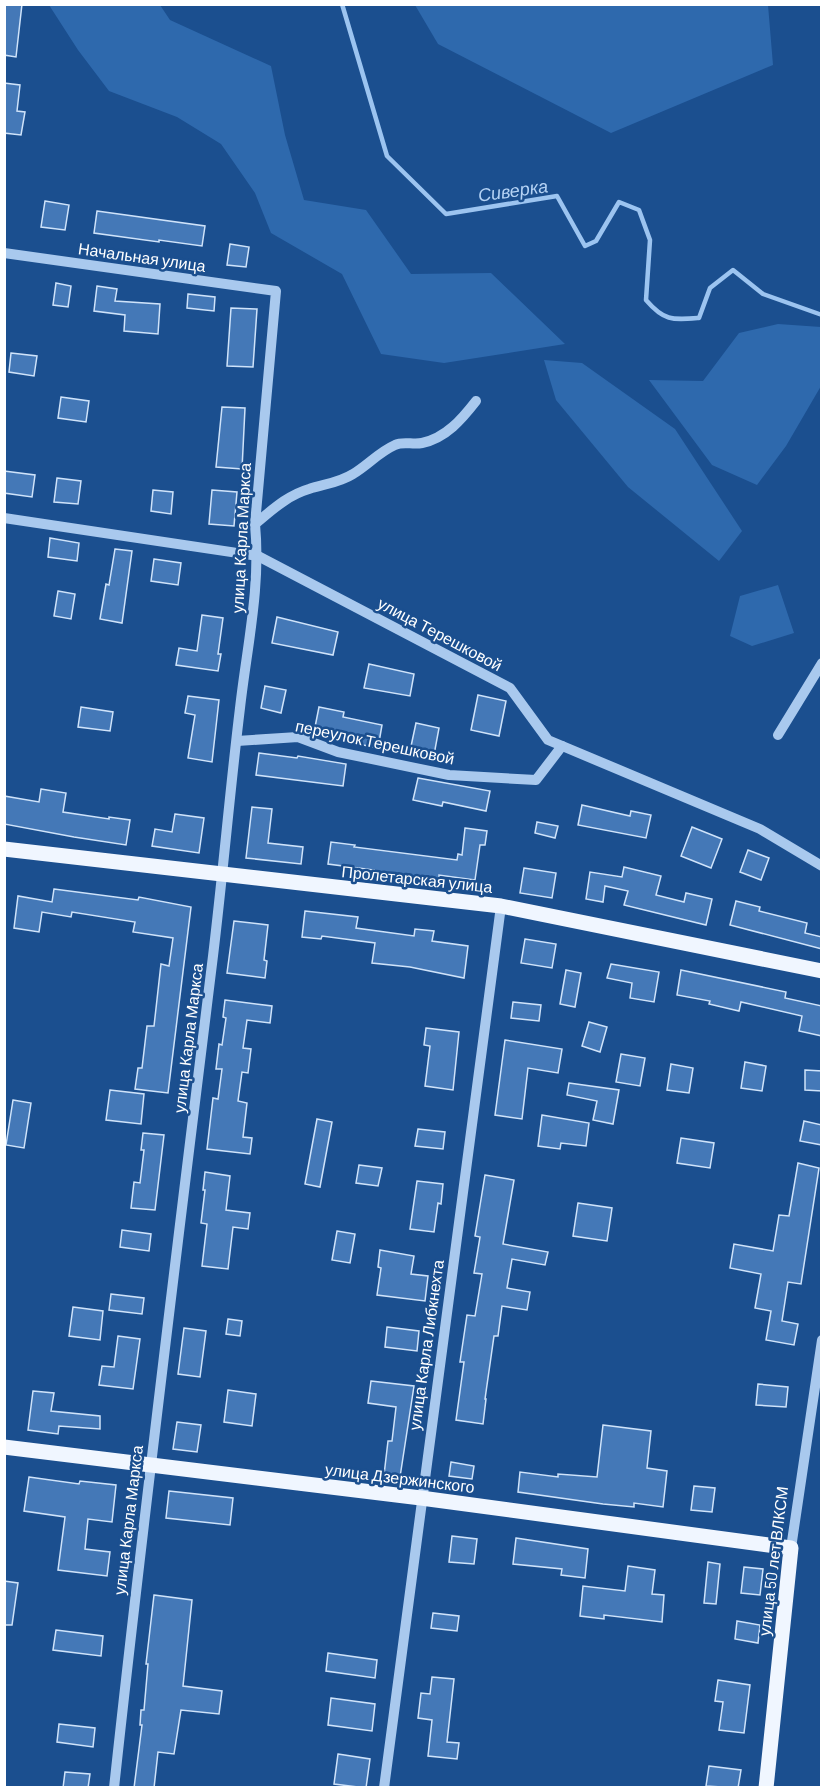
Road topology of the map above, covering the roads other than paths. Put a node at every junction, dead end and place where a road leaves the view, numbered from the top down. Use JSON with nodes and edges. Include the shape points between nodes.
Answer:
{"nodes":[{"id":1,"x":4,"y":253,"type":"edge"},
{"id":2,"x":276,"y":291,"type":"joint"},
{"id":3,"x":476,"y":401,"type":"dead end"},
{"id":4,"x":4,"y":518,"type":"edge"},
{"id":5,"x":255,"y":524,"type":"junction"},
{"id":6,"x":258,"y":556,"type":"junction"},
{"id":7,"x":822,"y":663,"type":"edge"},
{"id":8,"x":778,"y":735,"type":"dead end"},
{"id":9,"x":237,"y":741,"type":"junction"},
{"id":10,"x":562,"y":746,"type":"junction"},
{"id":11,"x":4,"y":849,"type":"edge"},
{"id":12,"x":822,"y":866,"type":"edge"},
{"id":13,"x":223,"y":875,"type":"junction"},
{"id":14,"x":501,"y":906,"type":"junction"},
{"id":15,"x":822,"y":971,"type":"edge"},
{"id":16,"x":822,"y":1340,"type":"edge"},
{"id":17,"x":4,"y":1447,"type":"edge"},
{"id":18,"x":149,"y":1466,"type":"junction"},
{"id":19,"x":421,"y":1498,"type":"junction"},
{"id":20,"x":791,"y":1548,"type":"junction"},
{"id":21,"x":114,"y":1788,"type":"edge"},
{"id":22,"x":384,"y":1788,"type":"edge"},
{"id":23,"x":766,"y":1788,"type":"edge"}],
"edges":[{"from":1,"to":2,"type":"street","name":"Начальная улица"},
{"from":2,"to":5,"type":"street","name":"улица Карла Маркса"},
{"from":3,"to":5,"type":"street","via":[[443,434],[423,443],[397,444],[354,474],[284,500]]},
{"from":4,"to":6,"type":"street","name":"улица Терешковой"},
{"from":5,"to":6,"type":"street","name":"улица Карла Маркса"},
{"from":6,"to":9,"type":"street","name":"улица Карла Маркса"},
{"from":6,"to":10,"type":"street","name":"улица Терешковой","via":[[510,688],[548,740]]},
{"from":7,"to":8,"type":"street"},
{"from":9,"to":10,"type":"street","name":"переулок Терешковой","via":[[298,737],[338,752],[449,775],[536,780]]},
{"from":9,"to":13,"type":"street","name":"улица Карла Маркса"},
{"from":10,"to":12,"type":"street","name":"улица Терешковой","via":[[760,829]]},
{"from":11,"to":13,"type":"main road","name":"Пролетарская улица"},
{"from":13,"to":14,"type":"main road","name":"Пролетарская улица"},
{"from":13,"to":18,"type":"street","name":"улица Карла Маркса"},
{"from":14,"to":15,"type":"main road","name":"Пролетарская улица"},
{"from":14,"to":19,"type":"street","name":"улица Карла Либкнехта"},
{"from":16,"to":20,"type":"street","name":"улица 50 лет ВЛКСМ"},
{"from":17,"to":18,"type":"main road","name":"улица Дзержинского"},
{"from":18,"to":19,"type":"main road","name":"улица Дзержинского"},
{"from":18,"to":21,"type":"street","name":"улица Карла Маркса"},
{"from":19,"to":20,"type":"main road","name":"улица Дзержинского"},
{"from":19,"to":22,"type":"street","name":"улица Карла Либкнехта"},
{"from":20,"to":23,"type":"main road","name":"улица 50 лет ВЛКСМ"}]}
